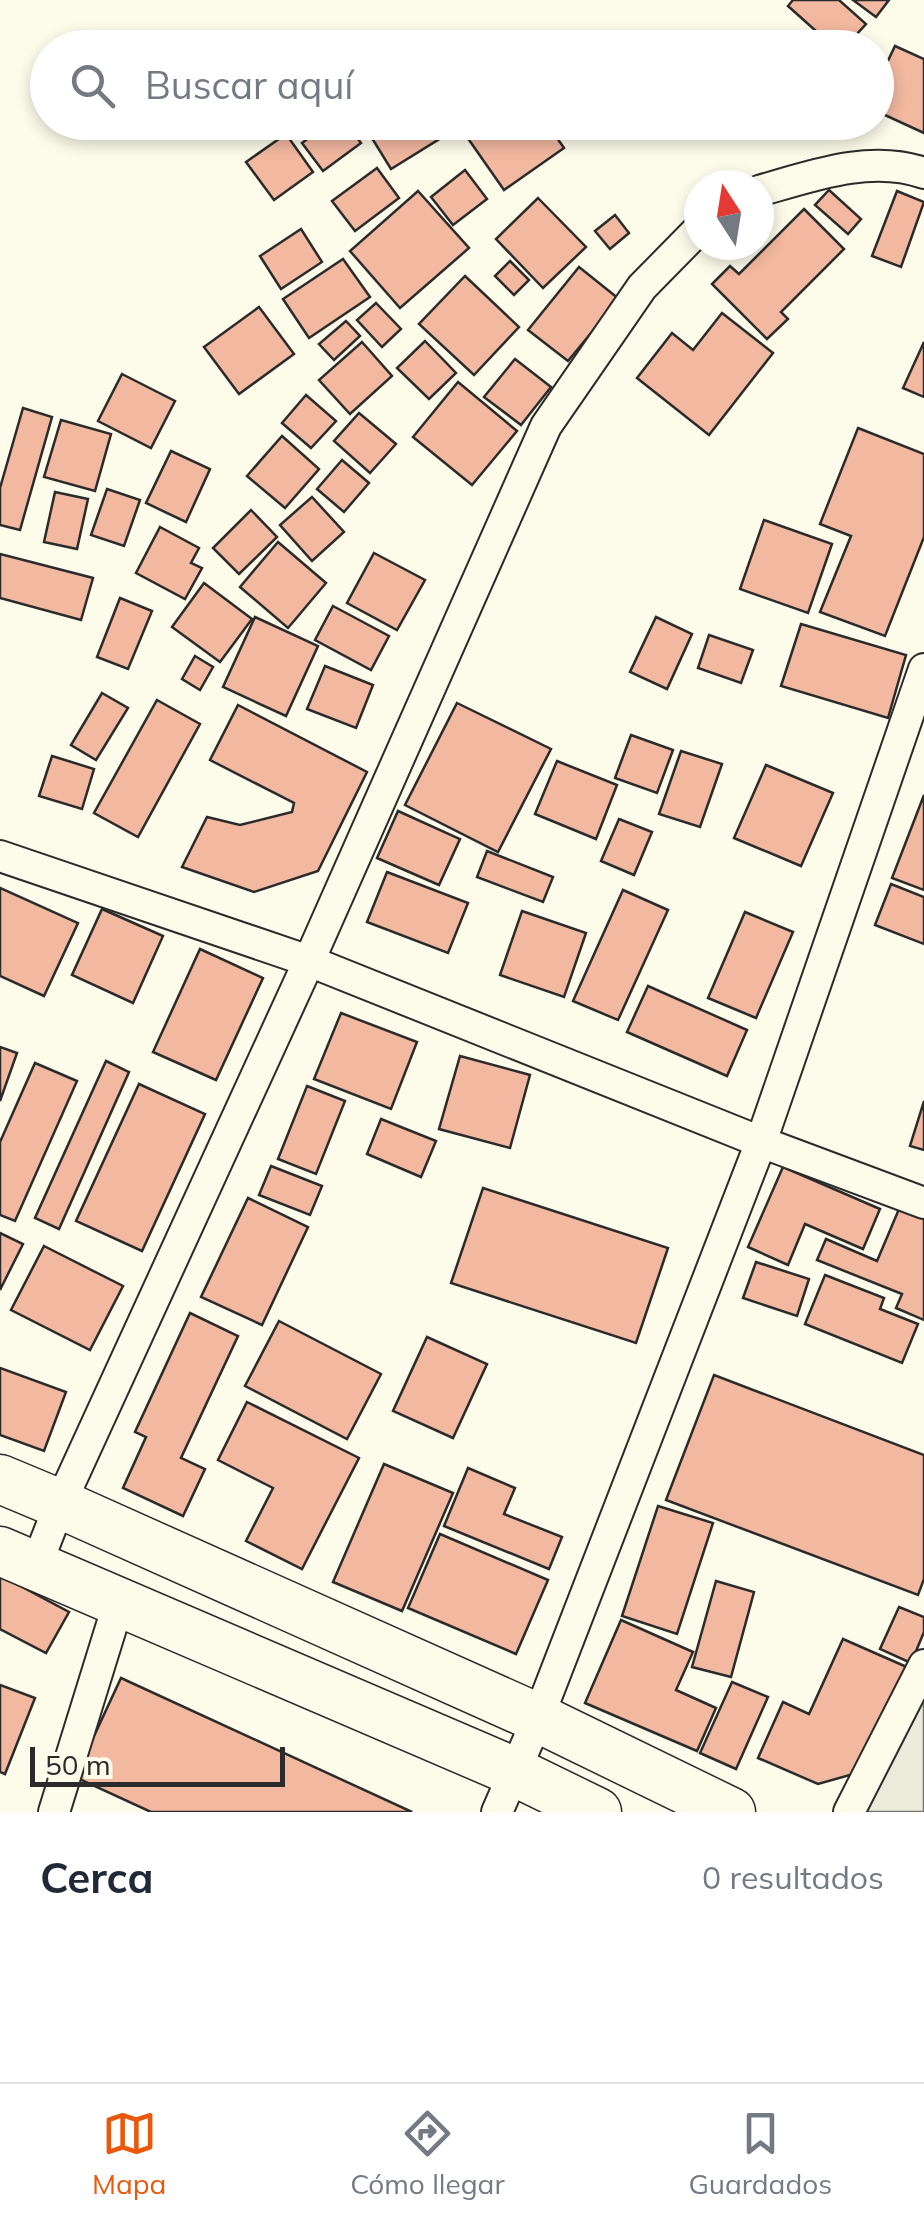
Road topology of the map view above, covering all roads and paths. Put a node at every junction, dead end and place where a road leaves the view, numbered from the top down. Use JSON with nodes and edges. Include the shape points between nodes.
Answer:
{"nodes":[{"id":1,"x":924,"y":174,"type":"edge"},
{"id":2,"x":774,"y":187,"type":"edge"},
{"id":3,"x":684,"y":244,"type":"edge"},
{"id":4,"x":924,"y":669,"type":"edge"},
{"id":5,"x":0,"y":856,"type":"edge"},
{"id":6,"x":309,"y":960,"type":"junction"},
{"id":7,"x":762,"y":1142,"type":"junction"},
{"id":8,"x":924,"y":1203,"type":"edge"},
{"id":9,"x":0,"y":1479,"type":"edge"},
{"id":10,"x":60,"y":1504,"type":"junction"},
{"id":11,"x":18,"y":1558,"type":"edge"},
{"id":12,"x":119,"y":1602,"type":"junction"},
{"id":13,"x":924,"y":1665,"type":"edge"},
{"id":14,"x":538,"y":1718,"type":"junction"},
{"id":15,"x":506,"y":1792,"type":"edge"},
{"id":16,"x":54,"y":1812,"type":"edge"},
{"id":17,"x":597,"y":1812,"type":"edge"},
{"id":18,"x":731,"y":1812,"type":"edge"},
{"id":19,"x":849,"y":1812,"type":"edge"}],
"edges":[{"from":1,"to":2,"type":"street","via":[[907,167],[839,168]]},
{"from":3,"to":6,"type":"street","via":[[642,287],[546,426]]},
{"from":4,"to":7,"type":"street"},
{"from":5,"to":6,"type":"street"},
{"from":6,"to":7,"type":"street"},
{"from":6,"to":10,"type":"street"},
{"from":7,"to":8,"type":"street"},
{"from":7,"to":14,"type":"street"},
{"from":9,"to":10,"type":"main road"},
{"from":10,"to":11,"type":"street"},
{"from":10,"to":14,"type":"main road"},
{"from":11,"to":12,"type":"main road"},
{"from":12,"to":15,"type":"main road"},
{"from":12,"to":16,"type":"street"},
{"from":13,"to":19,"type":"street"},
{"from":14,"to":15,"type":"street"},
{"from":14,"to":18,"type":"main road"},
{"from":15,"to":17,"type":"main road"}]}
